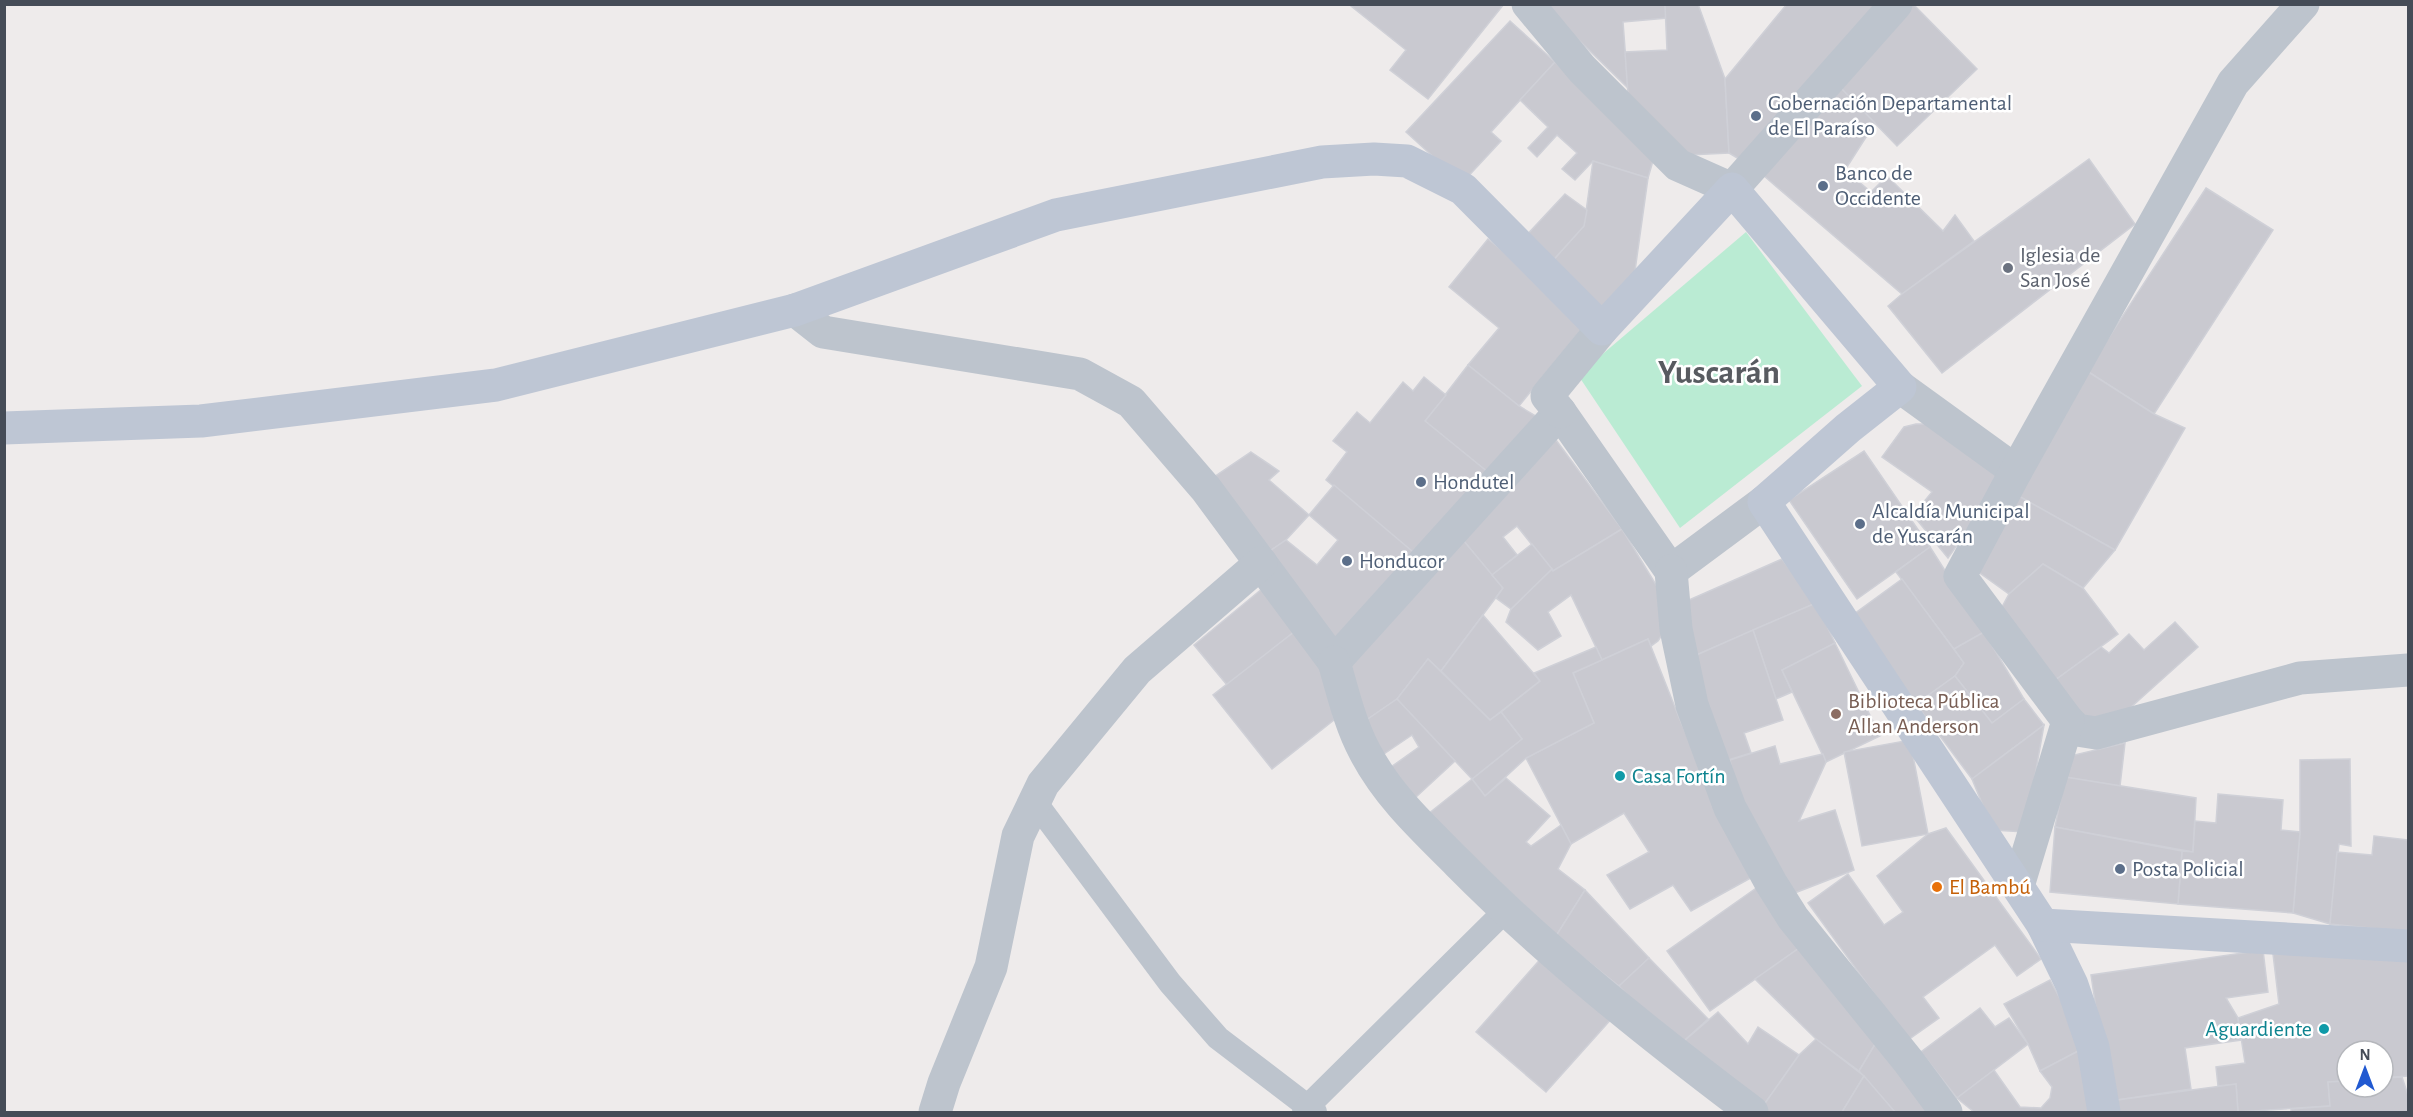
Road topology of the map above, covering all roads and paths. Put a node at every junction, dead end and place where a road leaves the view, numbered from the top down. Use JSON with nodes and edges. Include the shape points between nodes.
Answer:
{"nodes":[{"id":1,"x":1528,"y":4,"type":"edge"},
{"id":2,"x":1896,"y":4,"type":"edge"},
{"id":3,"x":2303,"y":4,"type":"edge"},
{"id":4,"x":1732,"y":189,"type":"junction"},
{"id":5,"x":795,"y":310,"type":"junction"},
{"id":6,"x":1602,"y":329,"type":"junction"},
{"id":7,"x":1900,"y":387,"type":"junction"},
{"id":8,"x":1560,"y":412,"type":"junction"},
{"id":9,"x":4,"y":428,"type":"edge"},
{"id":10,"x":2016,"y":471,"type":"junction"},
{"id":11,"x":1764,"y":501,"type":"junction"},
{"id":12,"x":1261,"y":563,"type":"junction"},
{"id":13,"x":1671,"y":571,"type":"junction"},
{"id":14,"x":1334,"y":662,"type":"junction"},
{"id":15,"x":2409,"y":670,"type":"edge"},
{"id":16,"x":2068,"y":722,"type":"junction"},
{"id":17,"x":1035,"y":802,"type":"junction"},
{"id":18,"x":2018,"y":886,"type":"junction"},
{"id":19,"x":1505,"y":911,"type":"junction"},
{"id":20,"x":2043,"y":925,"type":"junction"},
{"id":21,"x":2409,"y":946,"type":"edge"},
{"id":22,"x":1309,"y":1110,"type":"edge"},
{"id":23,"x":934,"y":1113,"type":"edge"},
{"id":24,"x":1752,"y":1113,"type":"edge"},
{"id":25,"x":1946,"y":1113,"type":"edge"},
{"id":26,"x":2104,"y":1113,"type":"edge"}],
"edges":[{"from":1,"to":4,"type":"street","via":[[1582,69],[1678,165]]},
{"from":2,"to":4,"type":"street"},
{"from":3,"to":10,"type":"street","via":[[2233,83]]},
{"from":4,"to":6,"type":"street"},
{"from":4,"to":7,"type":"street"},
{"from":5,"to":6,"type":"street","via":[[1056,214],[1322,162],[1374,159],[1407,161],[1463,189]]},
{"from":5,"to":9,"type":"street","via":[[496,385],[201,421]]},
{"from":5,"to":12,"type":"street","via":[[824,332],[1080,374],[1131,402],[1206,489]]},
{"from":6,"to":8,"type":"street","via":[[1547,396]]},
{"from":7,"to":10,"type":"street"},
{"from":7,"to":11,"type":"street"},
{"from":8,"to":13,"type":"street"},
{"from":8,"to":14,"type":"street"},
{"from":10,"to":16,"type":"street","via":[[1960,576]]},
{"from":11,"to":13,"type":"street"},
{"from":11,"to":18,"type":"street"},
{"from":12,"to":14,"type":"street"},
{"from":12,"to":17,"type":"street","via":[[1137,670],[1043,784]]},
{"from":13,"to":25,"type":"street","via":[[1676,629],[1692,705],[1730,807],[1793,918]]},
{"from":14,"to":19,"type":"street","via":[[1365,752],[1396,801]]},
{"from":15,"to":16,"type":"street","via":[[2300,678],[2096,733],[2077,730]]},
{"from":16,"to":18,"type":"street"},
{"from":17,"to":22,"type":"lane","via":[[1170,984],[1218,1038]]},
{"from":17,"to":23,"type":"street","via":[[1018,836],[992,967]]},
{"from":18,"to":20,"type":"street"},
{"from":19,"to":22,"type":"lane"},
{"from":19,"to":24,"type":"street","via":[[1674,1054]]},
{"from":20,"to":21,"type":"street"},
{"from":20,"to":26,"type":"street","via":[[2072,985],[2093,1047]]}]}
